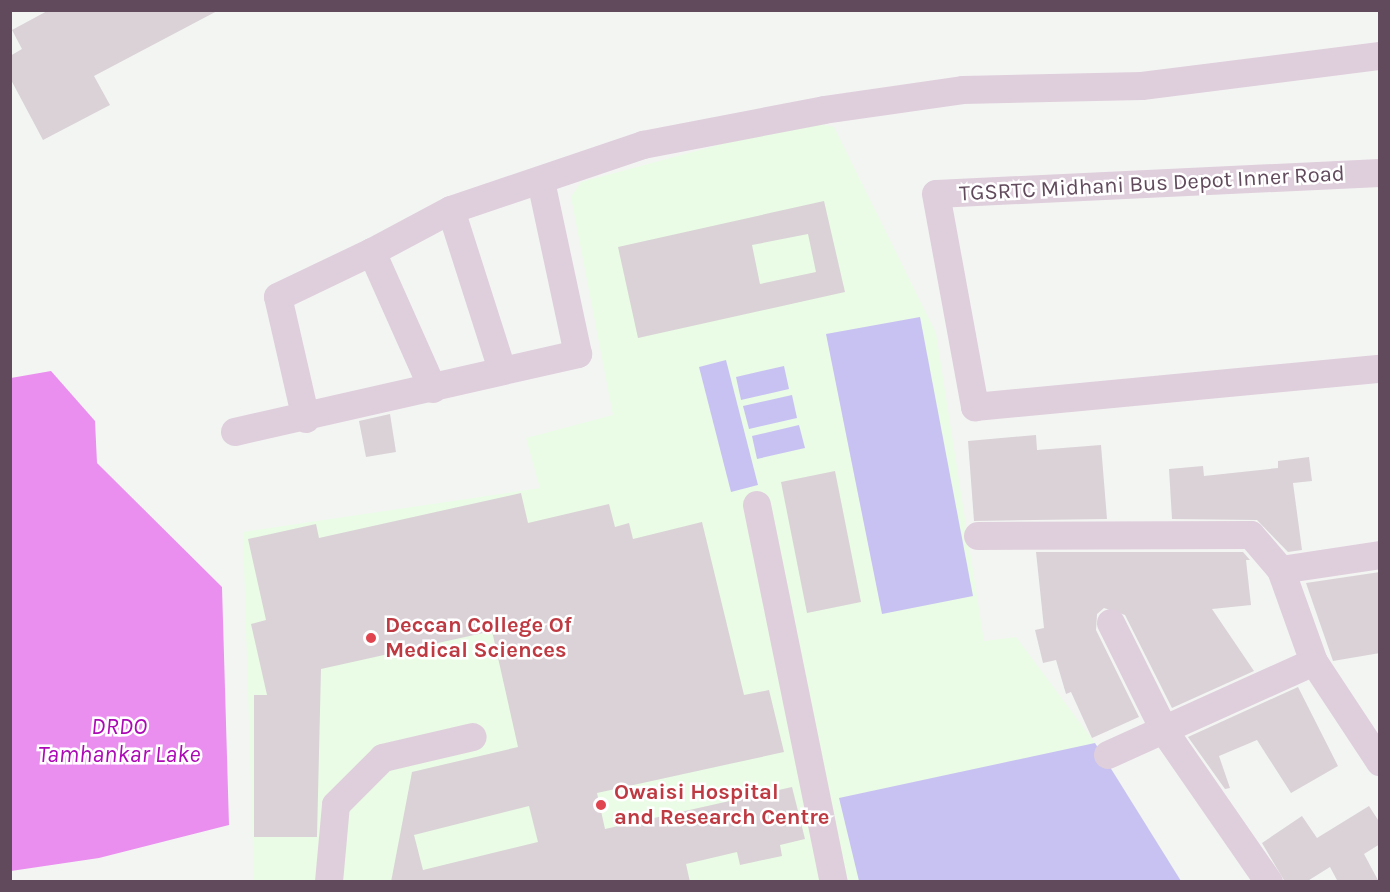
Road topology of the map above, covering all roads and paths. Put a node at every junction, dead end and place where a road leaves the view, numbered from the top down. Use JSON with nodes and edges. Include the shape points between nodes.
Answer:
{"nodes":[{"id":1,"x":1380,"y":57,"type":"edge"},
{"id":2,"x":1380,"y":174,"type":"edge"},
{"id":3,"x":541,"y":181,"type":"junction"},
{"id":4,"x":451,"y":210,"type":"junction"},
{"id":5,"x":372,"y":252,"type":"junction"},
{"id":6,"x":1380,"y":369,"type":"edge"},
{"id":7,"x":502,"y":370,"type":"junction"},
{"id":8,"x":433,"y":389,"type":"junction"},
{"id":9,"x":306,"y":419,"type":"junction"},
{"id":10,"x":235,"y":432,"type":"dead end"},
{"id":11,"x":757,"y":505,"type":"dead end"},
{"id":12,"x":978,"y":536,"type":"dead end"},
{"id":13,"x":1380,"y":555,"type":"edge"},
{"id":14,"x":1281,"y":570,"type":"junction"},
{"id":15,"x":1111,"y":623,"type":"dead end"},
{"id":16,"x":1314,"y":662,"type":"junction"},
{"id":17,"x":1165,"y":732,"type":"junction"},
{"id":18,"x":473,"y":737,"type":"dead end"},
{"id":19,"x":1108,"y":755,"type":"dead end"},
{"id":20,"x":1380,"y":762,"type":"edge"},
{"id":21,"x":329,"y":882,"type":"edge"},
{"id":22,"x":834,"y":882,"type":"edge"},
{"id":23,"x":1269,"y":882,"type":"edge"}],
"edges":[{"from":1,"to":3,"type":"street","via":[[1142,86],[963,90],[824,110],[643,145]]},
{"from":2,"to":6,"type":"street","name":"TGSRTC Midhani Bus Depot Inner Road","via":[[936,194],[975,407]]},
{"from":3,"to":4,"type":"street"},
{"from":3,"to":7,"type":"street","via":[[578,354]]},
{"from":4,"to":5,"type":"street"},
{"from":4,"to":7,"type":"street"},
{"from":5,"to":8,"type":"street"},
{"from":5,"to":9,"type":"street","via":[[278,297]]},
{"from":7,"to":8,"type":"street"},
{"from":8,"to":9,"type":"street"},
{"from":9,"to":10,"type":"street"},
{"from":11,"to":22,"type":"street"},
{"from":12,"to":14,"type":"street","via":[[1251,535]]},
{"from":13,"to":14,"type":"street"},
{"from":14,"to":16,"type":"street"},
{"from":15,"to":17,"type":"street"},
{"from":16,"to":17,"type":"street"},
{"from":16,"to":20,"type":"street"},
{"from":17,"to":19,"type":"street"},
{"from":17,"to":23,"type":"street"},
{"from":18,"to":21,"type":"street","via":[[383,758],[336,805]]}]}
